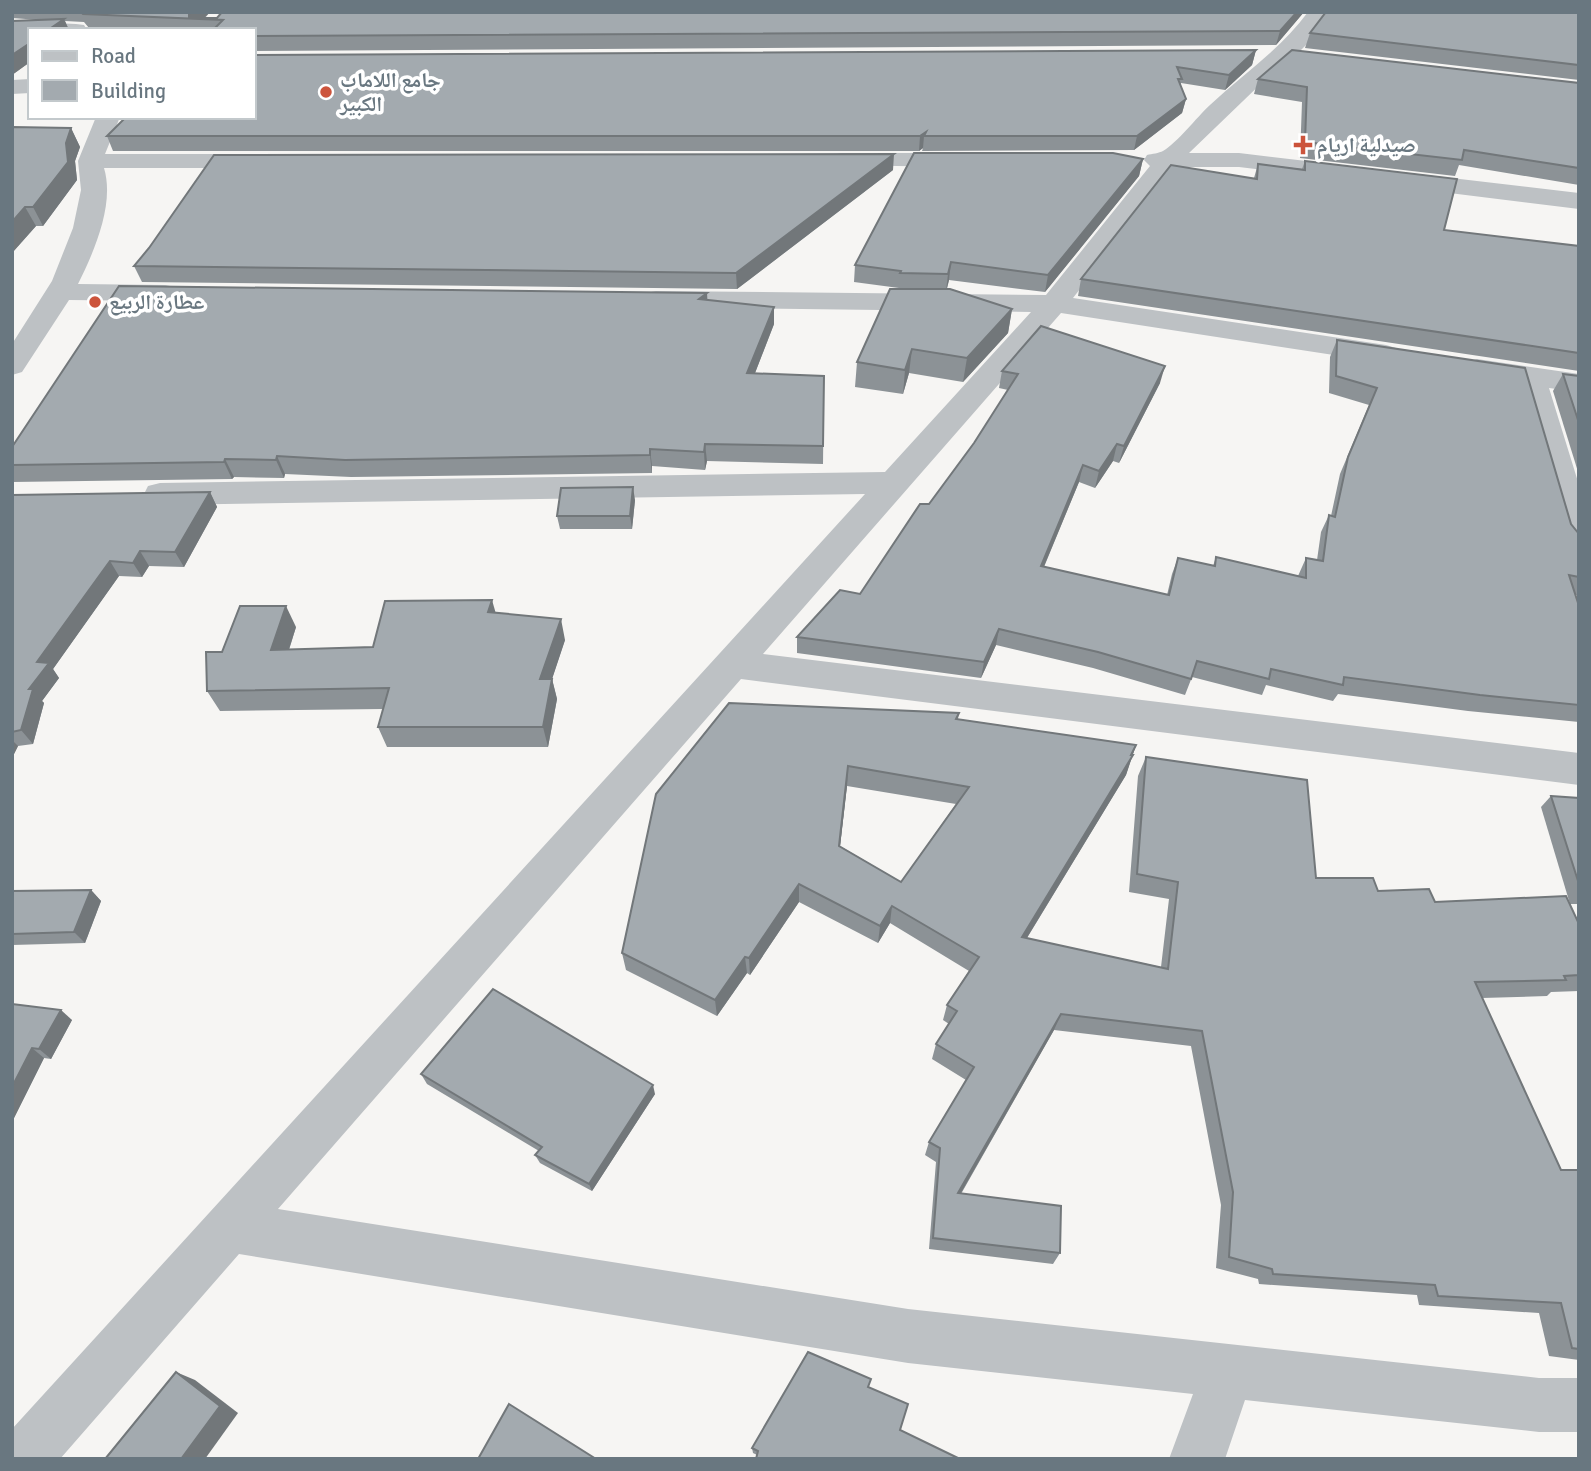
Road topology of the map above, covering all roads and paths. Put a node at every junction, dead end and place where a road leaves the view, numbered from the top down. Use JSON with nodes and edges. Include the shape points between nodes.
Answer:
{"nodes":[{"id":1,"x":1319,"y":12,"type":"edge"},
{"id":2,"x":12,"y":27,"type":"edge"},
{"id":3,"x":33,"y":28,"type":"edge"},
{"id":4,"x":1241,"y":55,"type":"edge"},
{"id":5,"x":1295,"y":56,"type":"junction"},
{"id":6,"x":93,"y":138,"type":"edge"},
{"id":7,"x":822,"y":160,"type":"edge"},
{"id":8,"x":988,"y":160,"type":"edge"},
{"id":9,"x":1127,"y":160,"type":"edge"},
{"id":10,"x":1168,"y":160,"type":"junction"},
{"id":11,"x":283,"y":161,"type":"edge"},
{"id":12,"x":1579,"y":201,"type":"edge"},
{"id":13,"x":61,"y":292,"type":"junction"},
{"id":14,"x":187,"y":293,"type":"edge"},
{"id":15,"x":634,"y":299,"type":"edge"},
{"id":16,"x":1054,"y":304,"type":"junction"},
{"id":17,"x":16,"y":354,"type":"edge"},
{"id":18,"x":1408,"y":358,"type":"edge"},
{"id":19,"x":1449,"y":364,"type":"edge"},
{"id":20,"x":1530,"y":376,"type":"junction"},
{"id":21,"x":1579,"y":383,"type":"edge"},
{"id":22,"x":896,"y":483,"type":"junction"},
{"id":23,"x":136,"y":495,"type":"edge"},
{"id":24,"x":1579,"y":540,"type":"edge"},
{"id":25,"x":730,"y":664,"type":"junction"},
{"id":26,"x":1579,"y":769,"type":"edge"},
{"id":27,"x":230,"y":1227,"type":"junction"},
{"id":28,"x":1228,"y":1371,"type":"junction"},
{"id":29,"x":1579,"y":1405,"type":"edge"},
{"id":30,"x":23,"y":1459,"type":"edge"},
{"id":31,"x":1197,"y":1459,"type":"edge"}],
"edges":[{"from":1,"to":5,"type":"street"},
{"from":2,"to":3,"type":"street"},
{"from":4,"to":5,"type":"street"},
{"from":5,"to":10,"type":"street","via":[[1217,111]]},
{"from":6,"to":11,"type":"street"},
{"from":6,"to":13,"type":"street","via":[[92,210]]},
{"from":7,"to":8,"type":"street"},
{"from":9,"to":10,"type":"street"},
{"from":10,"to":12,"type":"street","via":[[1239,160]]},
{"from":10,"to":16,"type":"street"},
{"from":13,"to":14,"type":"street"},
{"from":13,"to":17,"type":"street"},
{"from":15,"to":16,"type":"street"},
{"from":16,"to":18,"type":"street"},
{"from":16,"to":22,"type":"street"},
{"from":19,"to":20,"type":"street"},
{"from":20,"to":21,"type":"street"},
{"from":20,"to":24,"type":"street"},
{"from":22,"to":23,"type":"street"},
{"from":22,"to":25,"type":"street"},
{"from":25,"to":26,"type":"street"},
{"from":25,"to":27,"type":"street"},
{"from":27,"to":28,"type":"street","via":[[908,1336]]},
{"from":27,"to":30,"type":"street"},
{"from":28,"to":29,"type":"street","via":[[1539,1405]]},
{"from":28,"to":31,"type":"street"}]}
